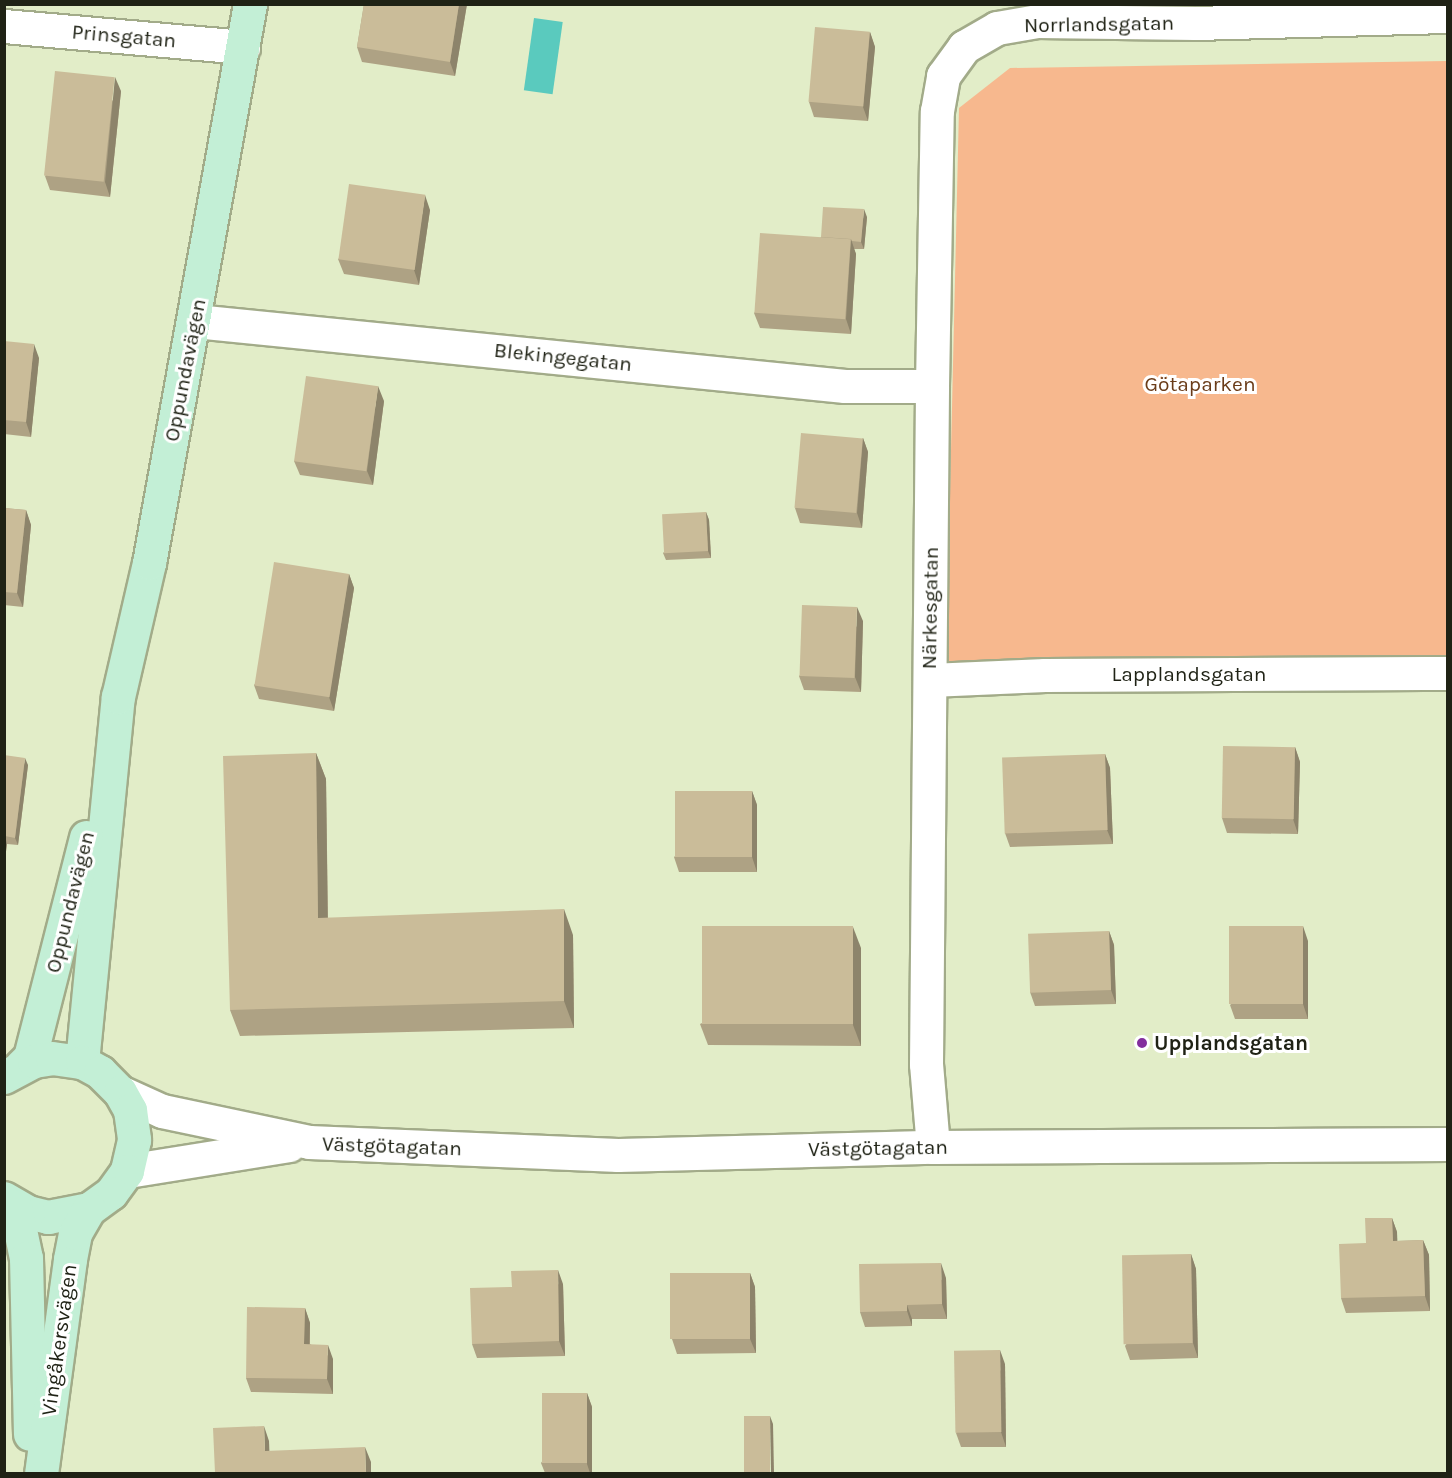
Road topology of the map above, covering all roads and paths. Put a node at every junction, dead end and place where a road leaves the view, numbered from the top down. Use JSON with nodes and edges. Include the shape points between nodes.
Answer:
{"nodes":[{"id":1,"x":250,"y":4,"type":"edge"},
{"id":2,"x":1448,"y":16,"type":"edge"},
{"id":3,"x":4,"y":26,"type":"edge"},
{"id":4,"x":243,"y":47,"type":"junction"},
{"id":5,"x":948,"y":70,"type":"joint"},
{"id":6,"x":195,"y":321,"type":"junction"},
{"id":7,"x":932,"y":386,"type":"junction"},
{"id":8,"x":1448,"y":673,"type":"edge"},
{"id":9,"x":930,"y":680,"type":"junction"},
{"id":10,"x":113,"y":734,"type":"junction"},
{"id":11,"x":82,"y":1062,"type":"junction"},
{"id":12,"x":13,"y":1071,"type":"edge"},
{"id":13,"x":120,"y":1092,"type":"junction"},
{"id":14,"x":309,"y":1142,"type":"junction"},
{"id":15,"x":1448,"y":1144,"type":"edge"},
{"id":16,"x":933,"y":1147,"type":"junction"},
{"id":17,"x":127,"y":1171,"type":"junction"},
{"id":18,"x":10,"y":1202,"type":"edge"},
{"id":19,"x":89,"y":1209,"type":"junction"},
{"id":20,"x":31,"y":1473,"type":"edge"},
{"id":21,"x":41,"y":1473,"type":"edge"}],
"edges":[{"from":1,"to":4,"type":"main road","name":"Oppundavägen"},
{"from":2,"to":5,"type":"street","name":"Norrlandsgatan","via":[[1195,23],[1037,21],[997,28],[964,47]]},
{"from":3,"to":4,"type":"street","name":"Prinsgatan"},
{"from":4,"to":6,"type":"main road","name":"Oppundavägen"},
{"from":5,"to":7,"type":"street","name":"Närkesgatan","via":[[938,111]]},
{"from":6,"to":7,"type":"street","name":"Blekingegatan","via":[[844,386]]},
{"from":6,"to":10,"type":"main road","name":"Oppundavägen"},
{"from":7,"to":9,"type":"street","name":"Närkesgatan"},
{"from":8,"to":9,"type":"street","name":"Lapplandsgatan","via":[[1045,675]]},
{"from":9,"to":16,"type":"street","name":"Närkesgatan","via":[[926,1064]]},
{"from":10,"to":11,"type":"main road","name":"Oppundavägen"},
{"from":10,"to":12,"type":"main road","name":"Oppundavägen","via":[[30,1057]]},
{"from":11,"to":12,"type":"main road","name":"Vingåkersvägen","via":[[52,1058]]},
{"from":11,"to":13,"type":"main road","name":"Vingåkersvägen","via":[[100,1072]]},
{"from":13,"to":14,"type":"street","name":"Västgötagatan","via":[[162,1111]]},
{"from":13,"to":17,"type":"main road","name":"Vingåkersvägen","via":[[130,1110],[134,1140]]},
{"from":14,"to":16,"type":"street","name":"Västgötagatan","via":[[618,1155]]},
{"from":14,"to":17,"type":"street","name":"Västgötagatan"},
{"from":15,"to":16,"type":"street","name":"Västgötagatan"},
{"from":17,"to":19,"type":"main road","name":"Vingåkersvägen","via":[[111,1193]]},
{"from":18,"to":19,"type":"main road","name":"Vingåkersvägen","via":[[48,1217]]},
{"from":18,"to":20,"type":"main road","name":"Vingåkersvägen","via":[[26,1258]]},
{"from":19,"to":21,"type":"main road","name":"Vingåkersvägen","via":[[75,1233],[70,1259]]}]}
